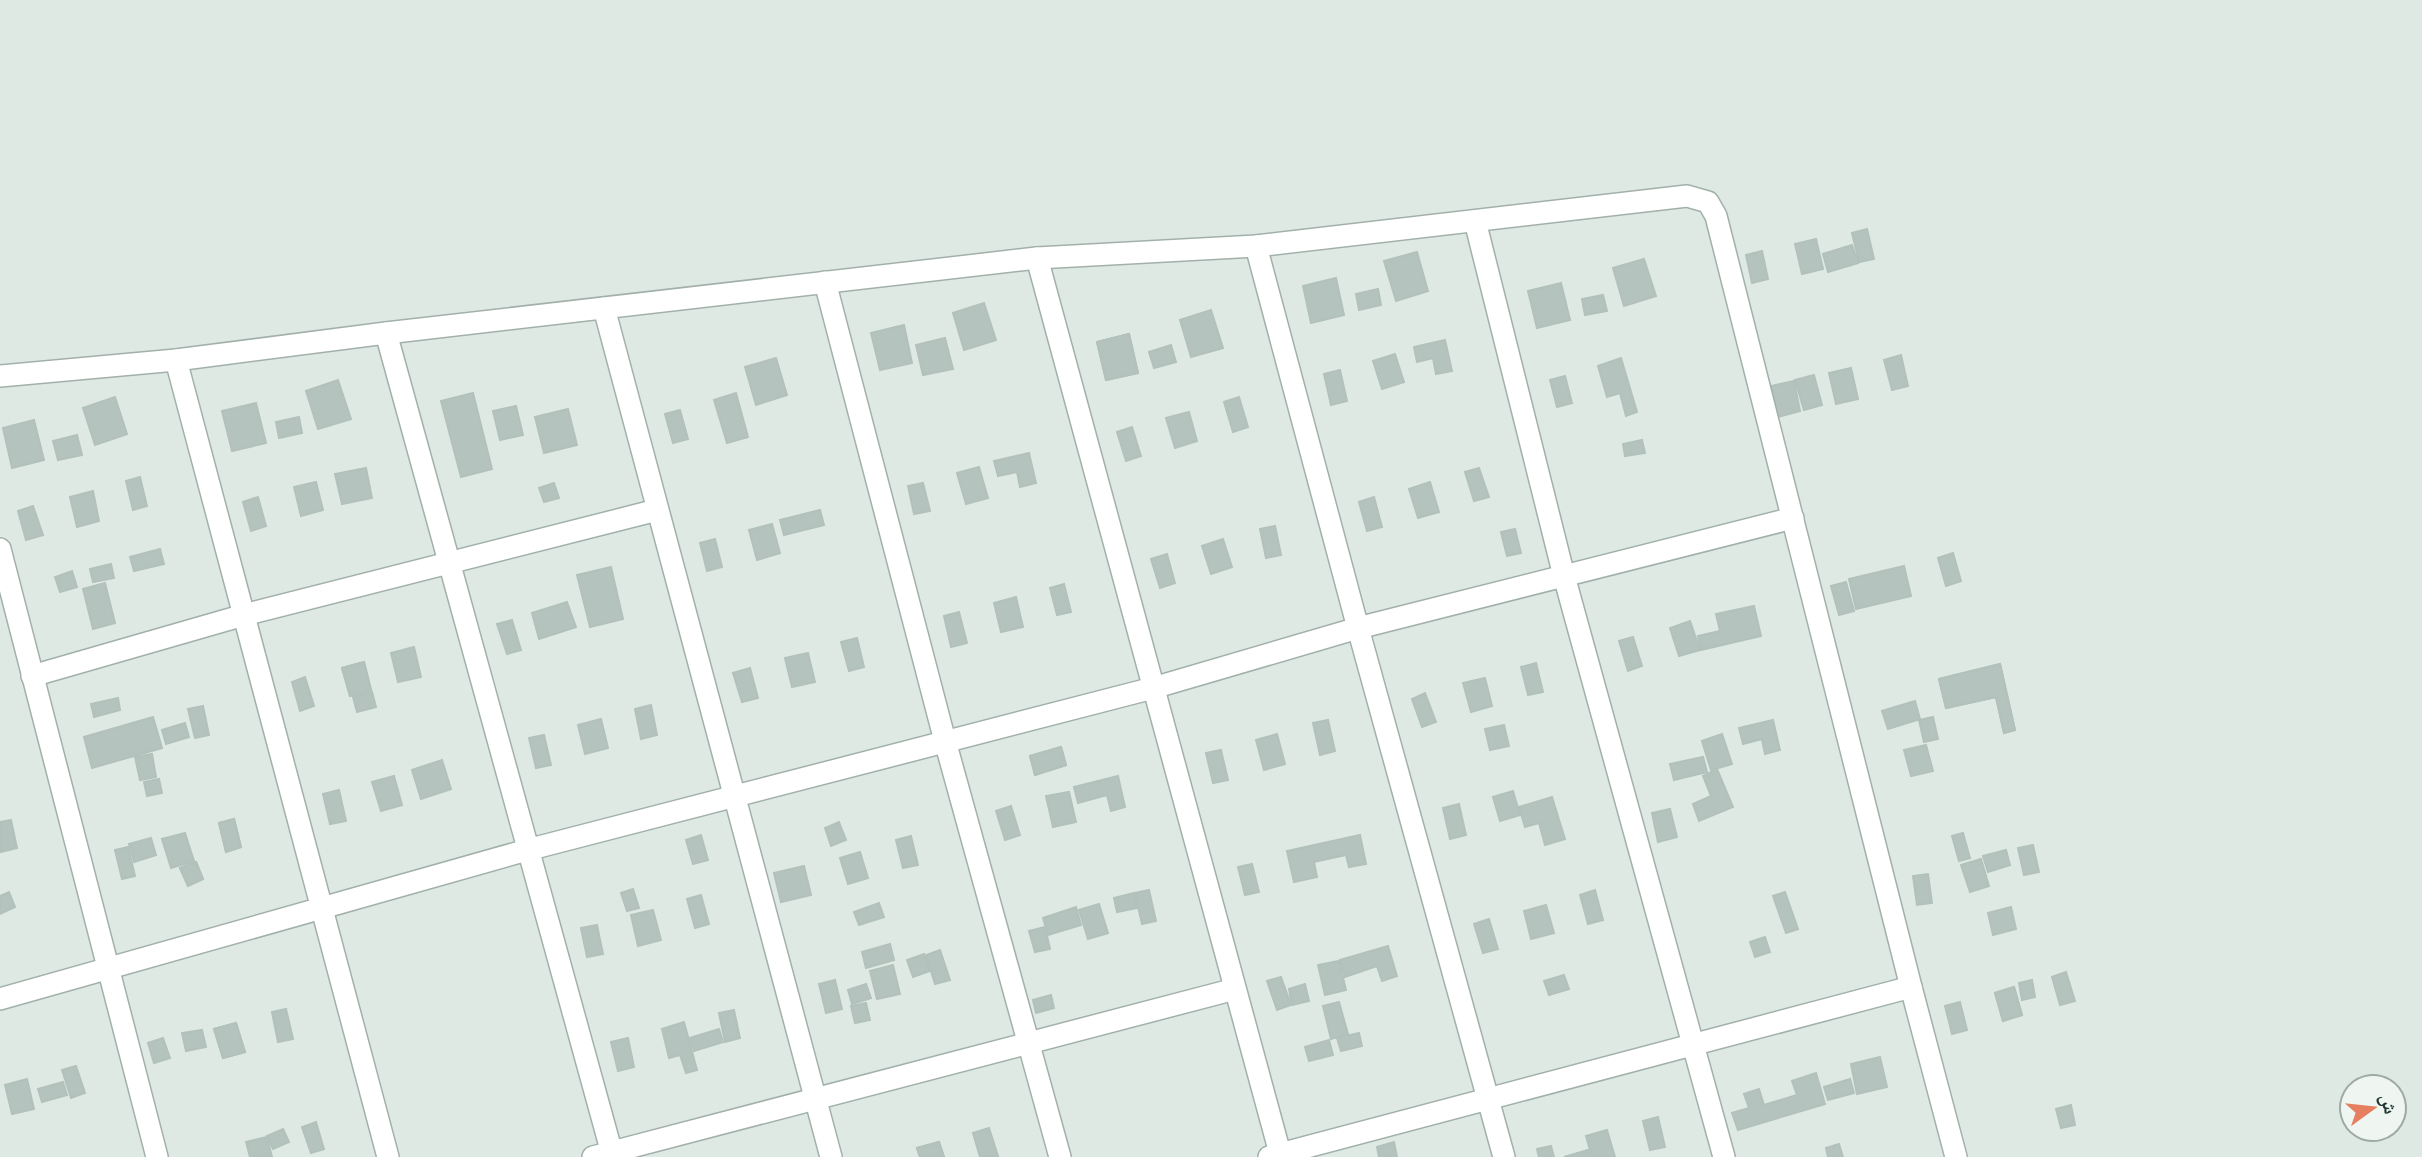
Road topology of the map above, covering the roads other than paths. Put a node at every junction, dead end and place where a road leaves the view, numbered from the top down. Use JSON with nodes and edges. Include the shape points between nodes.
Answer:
{"nodes":[{"id":1,"x":1475,"y":222,"type":"junction"},
{"id":2,"x":1256,"y":246,"type":"junction"},
{"id":3,"x":1037,"y":258,"type":"junction"},
{"id":4,"x":825,"y":282,"type":"junction"},
{"id":5,"x":604,"y":308,"type":"junction"},
{"id":6,"x":386,"y":333,"type":"junction"},
{"id":7,"x":176,"y":360,"type":"junction"},
{"id":8,"x":0,"y":376,"type":"edge"},
{"id":9,"x":657,"y":510,"type":"junction"},
{"id":10,"x":1793,"y":517,"type":"junction"},
{"id":11,"x":0,"y":549,"type":"edge"},
{"id":12,"x":448,"y":563,"type":"junction"},
{"id":13,"x":1564,"y":576,"type":"junction"},
{"id":14,"x":244,"y":615,"type":"junction"},
{"id":15,"x":1358,"y":628,"type":"junction"},
{"id":16,"x":32,"y":676,"type":"junction"},
{"id":17,"x":1153,"y":688,"type":"junction"},
{"id":18,"x":945,"y":741,"type":"junction"},
{"id":19,"x":734,"y":795,"type":"junction"},
{"id":20,"x":527,"y":850,"type":"junction"},
{"id":21,"x":321,"y":907,"type":"junction"},
{"id":22,"x":109,"y":968,"type":"junction"},
{"id":23,"x":1911,"y":987,"type":"junction"},
{"id":24,"x":1235,"y":989,"type":"junction"},
{"id":25,"x":0,"y":999,"type":"edge"},
{"id":26,"x":1030,"y":1043,"type":"junction"},
{"id":27,"x":1694,"y":1045,"type":"junction"},
{"id":28,"x":1488,"y":1098,"type":"junction"},
{"id":29,"x":816,"y":1099,"type":"junction"},
{"id":30,"x":606,"y":1155,"type":"edge"},
{"id":31,"x":1276,"y":1156,"type":"edge"},
{"id":32,"x":156,"y":1157,"type":"edge"},
{"id":33,"x":388,"y":1157,"type":"edge"},
{"id":34,"x":831,"y":1157,"type":"edge"},
{"id":35,"x":1060,"y":1157,"type":"edge"},
{"id":36,"x":1504,"y":1157,"type":"edge"},
{"id":37,"x":1724,"y":1157,"type":"edge"},
{"id":38,"x":1956,"y":1157,"type":"edge"}],
"edges":[{"from":1,"to":2,"type":"street"},
{"from":1,"to":10,"type":"street","via":[[1687,196],[1708,202],[1716,216]]},
{"from":1,"to":13,"type":"street"},
{"from":2,"to":3,"type":"street"},
{"from":2,"to":15,"type":"street"},
{"from":3,"to":4,"type":"street"},
{"from":3,"to":17,"type":"street"},
{"from":4,"to":5,"type":"street"},
{"from":4,"to":18,"type":"street"},
{"from":5,"to":6,"type":"street"},
{"from":5,"to":9,"type":"street"},
{"from":6,"to":7,"type":"street"},
{"from":6,"to":12,"type":"street"},
{"from":7,"to":8,"type":"street"},
{"from":7,"to":14,"type":"street"},
{"from":9,"to":12,"type":"street"},
{"from":9,"to":19,"type":"street"},
{"from":10,"to":13,"type":"street"},
{"from":10,"to":23,"type":"street"},
{"from":11,"to":16,"type":"street"},
{"from":12,"to":14,"type":"street"},
{"from":12,"to":20,"type":"street"},
{"from":13,"to":15,"type":"street"},
{"from":13,"to":27,"type":"street"},
{"from":14,"to":16,"type":"street"},
{"from":14,"to":21,"type":"street"},
{"from":15,"to":17,"type":"street"},
{"from":15,"to":28,"type":"street"},
{"from":16,"to":22,"type":"street"},
{"from":17,"to":18,"type":"street"},
{"from":17,"to":24,"type":"street"},
{"from":18,"to":19,"type":"street"},
{"from":18,"to":26,"type":"street"},
{"from":19,"to":20,"type":"street"},
{"from":19,"to":29,"type":"street"},
{"from":20,"to":21,"type":"street"},
{"from":20,"to":30,"type":"street"},
{"from":21,"to":22,"type":"street"},
{"from":21,"to":33,"type":"street"},
{"from":22,"to":25,"type":"street"},
{"from":22,"to":32,"type":"street"},
{"from":23,"to":27,"type":"street"},
{"from":23,"to":38,"type":"street"},
{"from":24,"to":26,"type":"street"},
{"from":24,"to":31,"type":"street"},
{"from":26,"to":29,"type":"street"},
{"from":26,"to":35,"type":"street"},
{"from":27,"to":28,"type":"street"},
{"from":27,"to":37,"type":"street"},
{"from":28,"to":31,"type":"street"},
{"from":28,"to":36,"type":"street"},
{"from":29,"to":30,"type":"street"},
{"from":29,"to":34,"type":"street"}]}
